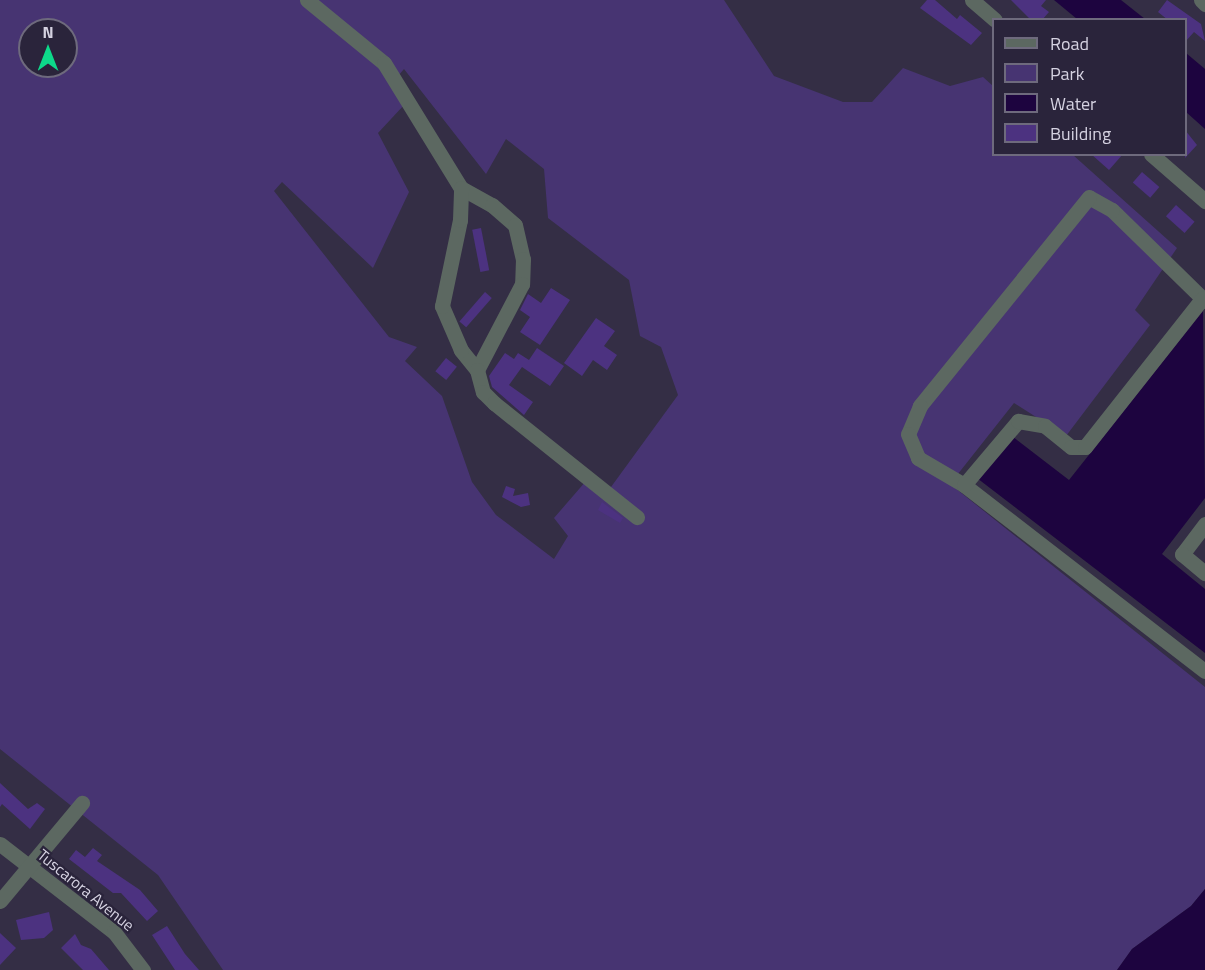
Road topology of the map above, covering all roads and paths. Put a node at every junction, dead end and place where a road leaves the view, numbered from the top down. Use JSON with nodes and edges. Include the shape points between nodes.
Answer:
{"nodes":[{"id":1,"x":307,"y":0,"type":"edge"},
{"id":2,"x":972,"y":0,"type":"edge"},
{"id":3,"x":1201,"y":0,"type":"edge"},
{"id":4,"x":1205,"y":4,"type":"edge"},
{"id":5,"x":993,"y":18,"type":"edge"},
{"id":6,"x":1153,"y":156,"type":"edge"},
{"id":7,"x":461,"y":188,"type":"junction"},
{"id":8,"x":1205,"y":201,"type":"edge"},
{"id":9,"x":1203,"y":300,"type":"edge"},
{"id":10,"x":477,"y":370,"type":"junction"},
{"id":11,"x":964,"y":485,"type":"junction"},
{"id":12,"x":637,"y":517,"type":"dead end"},
{"id":13,"x":1205,"y":524,"type":"edge"},
{"id":14,"x":1205,"y":573,"type":"edge"},
{"id":15,"x":1205,"y":671,"type":"edge"},
{"id":16,"x":81,"y":803,"type":"dead end"},
{"id":17,"x":0,"y":844,"type":"edge"},
{"id":18,"x":32,"y":868,"type":"junction"},
{"id":19,"x":0,"y":901,"type":"edge"},
{"id":20,"x":143,"y":970,"type":"edge"}],
"edges":[{"from":1,"to":7,"type":"street","via":[[384,63]]},
{"from":2,"to":5,"type":"street"},
{"from":3,"to":4,"type":"street"},
{"from":6,"to":8,"type":"street"},
{"from":7,"to":10,"type":"street","via":[[460,220],[442,306],[461,350]]},
{"from":7,"to":10,"type":"street","via":[[515,225],[523,259],[522,284]]},
{"from":9,"to":11,"type":"street","via":[[1085,447],[1071,447],[1045,426],[1018,421]]},
{"from":9,"to":11,"type":"street","via":[[1112,210],[1089,198],[911,421],[910,447],[918,458]]},
{"from":10,"to":12,"type":"street","via":[[483,392],[494,403]]},
{"from":11,"to":15,"type":"street"},
{"from":13,"to":14,"type":"street","via":[[1182,554]]},
{"from":16,"to":18,"type":"street"},
{"from":17,"to":18,"type":"street","name":"Tuscarora Avenue"},
{"from":18,"to":19,"type":"street"},
{"from":18,"to":20,"type":"street","name":"Tuscarora Avenue","via":[[114,932]]}]}
